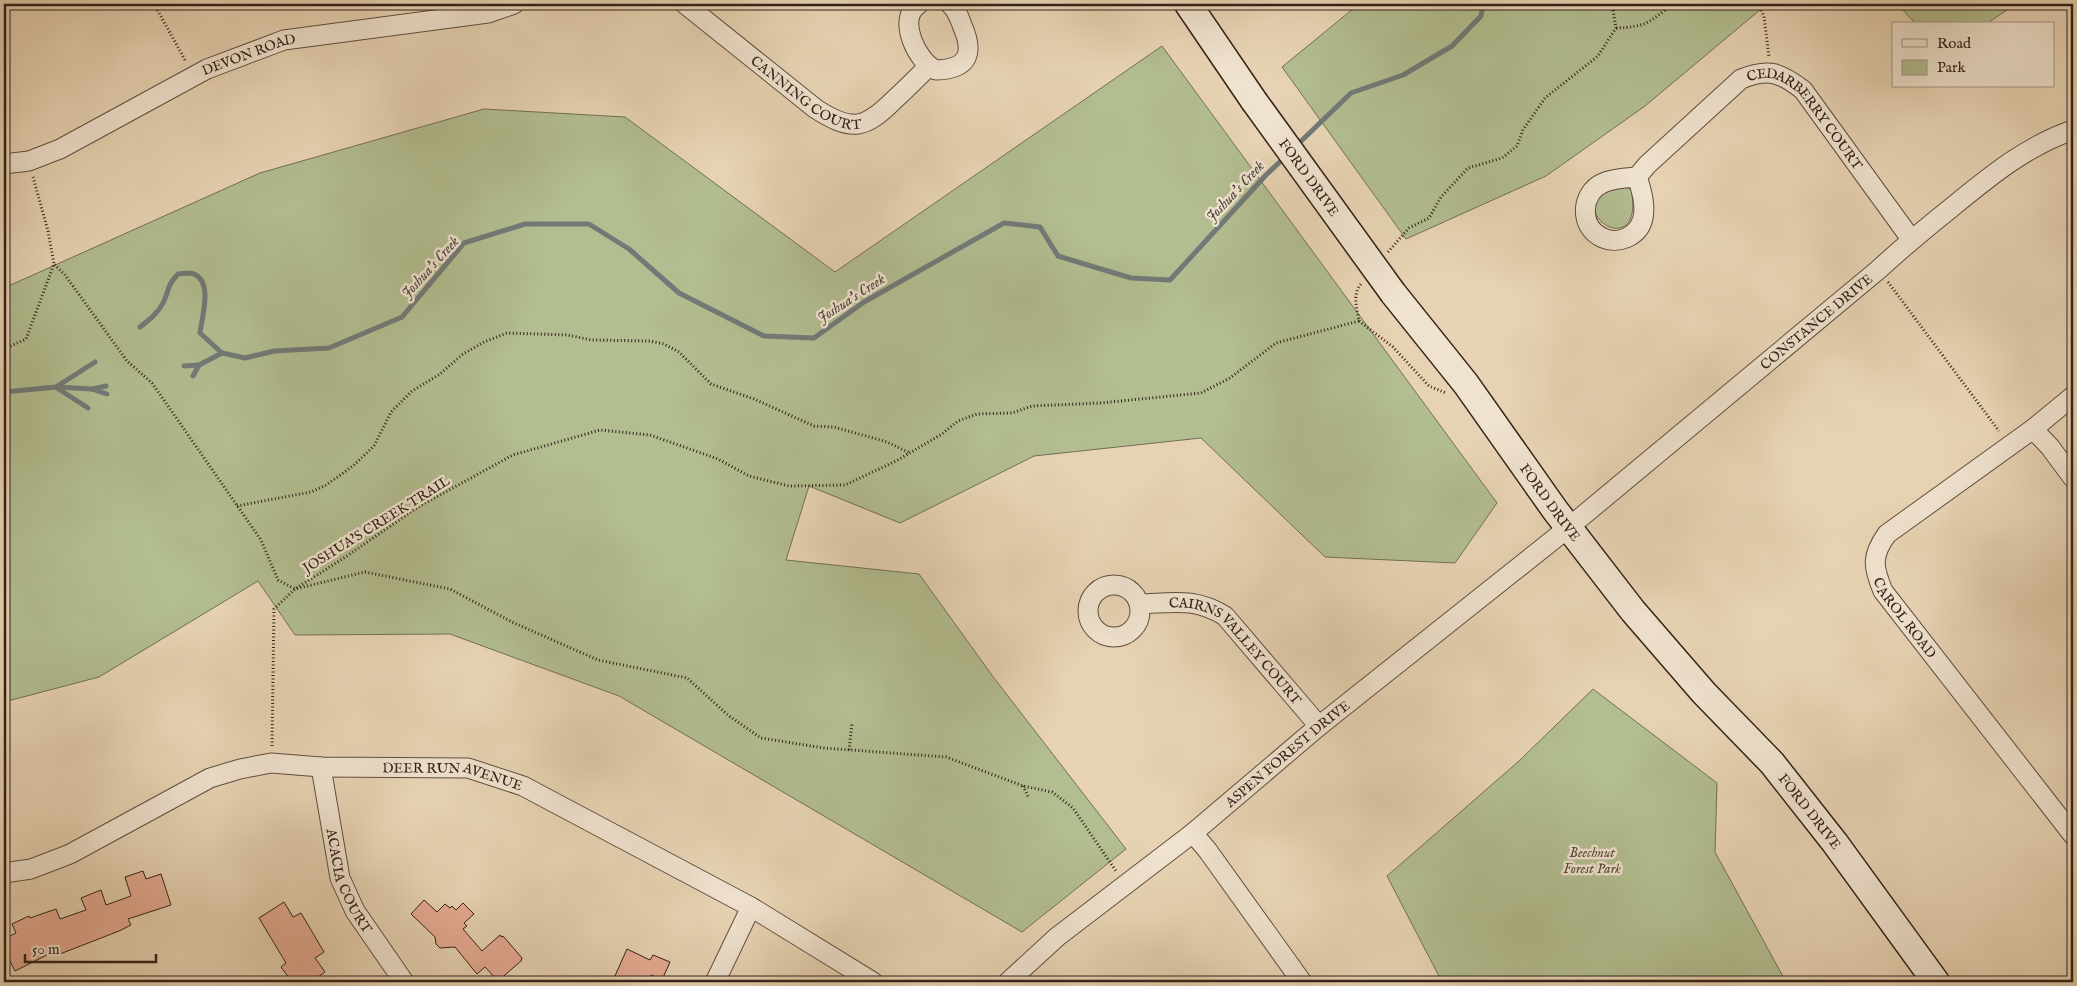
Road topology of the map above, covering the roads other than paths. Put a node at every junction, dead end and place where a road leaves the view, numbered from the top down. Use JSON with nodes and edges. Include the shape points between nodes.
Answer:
{"nodes":[{"id":1,"x":514,"y":4,"type":"edge"},
{"id":2,"x":685,"y":4,"type":"edge"},
{"id":3,"x":918,"y":4,"type":"edge"},
{"id":4,"x":950,"y":4,"type":"edge"},
{"id":5,"x":1188,"y":4,"type":"edge"},
{"id":6,"x":928,"y":67,"type":"junction"},
{"id":7,"x":2073,"y":130,"type":"edge"},
{"id":8,"x":4,"y":164,"type":"edge"},
{"id":9,"x":1637,"y":177,"type":"dead end"},
{"id":10,"x":1911,"y":239,"type":"junction"},
{"id":11,"x":2073,"y":396,"type":"edge"},
{"id":12,"x":2033,"y":430,"type":"junction"},
{"id":13,"x":2073,"y":478,"type":"edge"},
{"id":14,"x":1568,"y":528,"type":"junction"},
{"id":15,"x":1139,"y":604,"type":"dead end"},
{"id":16,"x":1319,"y":726,"type":"junction"},
{"id":17,"x":322,"y":766,"type":"junction"},
{"id":18,"x":1193,"y":833,"type":"junction"},
{"id":19,"x":2073,"y":835,"type":"edge"},
{"id":20,"x":4,"y":873,"type":"edge"},
{"id":21,"x":751,"y":906,"type":"junction"},
{"id":22,"x":404,"y":982,"type":"edge"},
{"id":23,"x":715,"y":982,"type":"edge"},
{"id":24,"x":873,"y":982,"type":"edge"},
{"id":25,"x":1008,"y":982,"type":"edge"},
{"id":26,"x":1302,"y":982,"type":"edge"},
{"id":27,"x":1936,"y":982,"type":"edge"}],
"edges":[{"from":1,"to":8,"type":"street","name":"DEVON ROAD","via":[[488,13],[284,40],[207,69],[60,149],[29,161]]},
{"from":2,"to":6,"type":"street","name":"CANNING COURT","via":[[834,121],[862,124],[876,118]]},
{"from":3,"to":6,"type":"street","via":[[909,15],[908,24]]},
{"from":4,"to":6,"type":"street","via":[[957,12],[968,39],[968,53],[963,61],[949,69]]},
{"from":5,"to":14,"type":"main road","name":"FORD DRIVE","bridge":true,"via":[[1393,293],[1466,384]]},
{"from":7,"to":10,"type":"street","name":"CONSTANCE DRIVE","via":[[2023,153]]},
{"from":9,"to":10,"type":"street","name":"CEDARBERRY COURT","via":[[1741,79],[1770,72],[1788,78],[1803,90]]},
{"from":10,"to":14,"type":"street","name":"CONSTANCE DRIVE"},
{"from":11,"to":12,"type":"street","name":"CAROL ROAD"},
{"from":12,"to":13,"type":"street"},
{"from":12,"to":19,"type":"street","name":"CAROL ROAD","via":[[1887,534],[1878,546],[1874,561],[1883,591]]},
{"from":14,"to":16,"type":"street","name":"ASPEN FOREST DRIVE"},
{"from":14,"to":27,"type":"main road","name":"FORD DRIVE","via":[[1697,685],[1772,763]]},
{"from":15,"to":16,"type":"street","name":"CAIRNS VALLEY COURT","via":[[1190,602],[1209,606],[1225,616]]},
{"from":16,"to":18,"type":"street","name":"ASPEN FOREST DRIVE"},
{"from":17,"to":20,"type":"street","name":"DEER RUN AVENUE","via":[[271,763],[210,778],[70,854],[31,869]]},
{"from":17,"to":21,"type":"street","name":"DEER RUN AVENUE","via":[[468,768],[491,774],[523,786]]},
{"from":17,"to":22,"type":"street","name":"ACACIA COURT","via":[[340,878],[355,911]]},
{"from":18,"to":25,"type":"street","name":"ASPEN FOREST DRIVE","via":[[1057,937]]},
{"from":18,"to":26,"type":"street"},
{"from":21,"to":23,"type":"street"},
{"from":21,"to":24,"type":"street","name":"DEER RUN AVENUE"}]}
